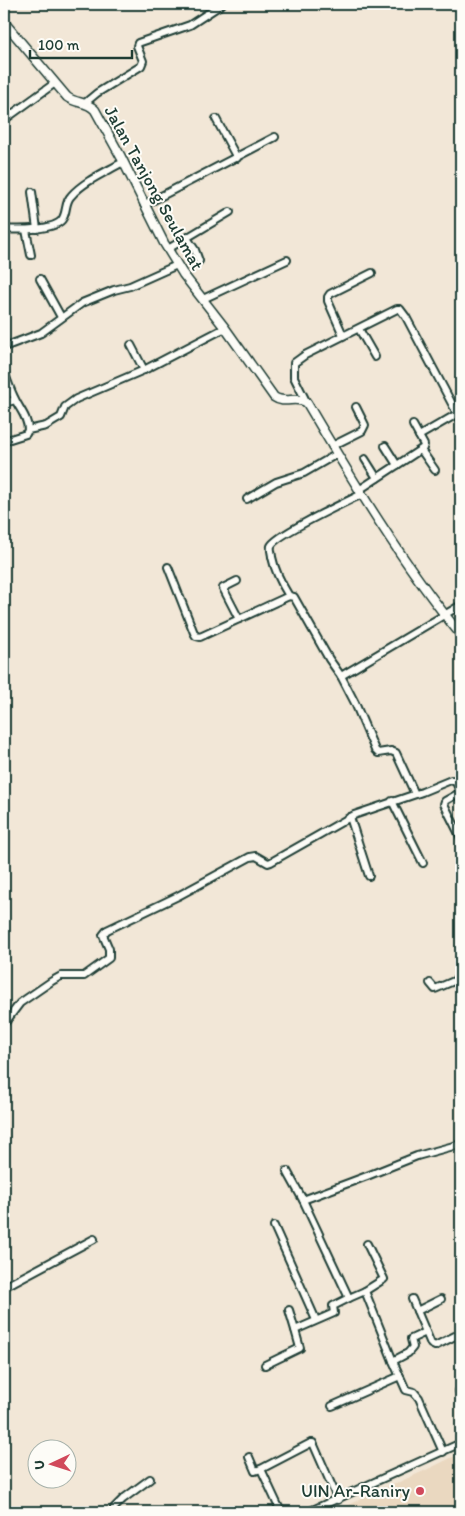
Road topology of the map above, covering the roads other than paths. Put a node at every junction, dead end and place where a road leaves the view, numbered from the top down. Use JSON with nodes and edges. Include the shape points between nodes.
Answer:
{"nodes":[{"id":1,"x":222,"y":4,"type":"edge"},
{"id":2,"x":4,"y":22,"type":"edge"},
{"id":3,"x":55,"y":83,"type":"junction"},
{"id":4,"x":85,"y":103,"type":"junction"},
{"id":5,"x":216,"y":119,"type":"dead end"},
{"id":6,"x":4,"y":120,"type":"edge"},
{"id":7,"x":275,"y":137,"type":"dead end"},
{"id":8,"x":237,"y":158,"type":"junction"},
{"id":9,"x":123,"y":162,"type":"junction"},
{"id":10,"x":32,"y":192,"type":"dead end"},
{"id":11,"x":144,"y":205,"type":"junction"},
{"id":12,"x":230,"y":212,"type":"dead end"},
{"id":13,"x":4,"y":229,"type":"edge"},
{"id":14,"x":37,"y":229,"type":"junction"},
{"id":15,"x":26,"y":230,"type":"junction"},
{"id":16,"x":187,"y":238,"type":"junction"},
{"id":17,"x":168,"y":249,"type":"junction"},
{"id":18,"x":31,"y":255,"type":"dead end"},
{"id":19,"x":287,"y":260,"type":"dead end"},
{"id":20,"x":199,"y":261,"type":"dead end"},
{"id":21,"x":177,"y":265,"type":"junction"},
{"id":22,"x":372,"y":273,"type":"dead end"},
{"id":23,"x":40,"y":279,"type":"dead end"},
{"id":24,"x":203,"y":299,"type":"junction"},
{"id":25,"x":61,"y":317,"type":"junction"},
{"id":26,"x":225,"y":328,"type":"junction"},
{"id":27,"x":359,"y":328,"type":"junction"},
{"id":28,"x":343,"y":335,"type":"junction"},
{"id":29,"x":131,"y":346,"type":"dead end"},
{"id":30,"x":4,"y":347,"type":"edge"},
{"id":31,"x":375,"y":357,"type":"dead end"},
{"id":32,"x":144,"y":370,"type":"junction"},
{"id":33,"x":4,"y":371,"type":"edge"},
{"id":34,"x":15,"y":400,"type":"junction"},
{"id":35,"x":4,"y":403,"type":"edge"},
{"id":36,"x":306,"y":403,"type":"junction"},
{"id":37,"x":356,"y":407,"type":"dead end"},
{"id":38,"x":459,"y":416,"type":"edge"},
{"id":39,"x":413,"y":425,"type":"dead end"},
{"id":40,"x":28,"y":430,"type":"junction"},
{"id":41,"x":419,"y":436,"type":"junction"},
{"id":42,"x":4,"y":441,"type":"edge"},
{"id":43,"x":332,"y":446,"type":"junction"},
{"id":44,"x":385,"y":446,"type":"dead end"},
{"id":45,"x":421,"y":450,"type":"junction"},
{"id":46,"x":337,"y":454,"type":"junction"},
{"id":47,"x":365,"y":458,"type":"dead end"},
{"id":48,"x":397,"y":465,"type":"junction"},
{"id":49,"x":435,"y":470,"type":"dead end"},
{"id":50,"x":377,"y":478,"type":"junction"},
{"id":51,"x":360,"y":492,"type":"junction"},
{"id":52,"x":247,"y":499,"type":"dead end"},
{"id":53,"x":168,"y":567,"type":"dead end"},
{"id":54,"x":237,"y":581,"type":"dead end"},
{"id":55,"x":289,"y":596,"type":"junction"},
{"id":56,"x":461,"y":605,"type":"edge"},
{"id":57,"x":443,"y":614,"type":"junction"},
{"id":58,"x":239,"y":619,"type":"junction"},
{"id":59,"x":461,"y":636,"type":"edge"},
{"id":60,"x":341,"y":676,"type":"junction"},
{"id":61,"x":461,"y":793,"type":"edge"},
{"id":62,"x":415,"y":794,"type":"junction"},
{"id":63,"x":392,"y":801,"type":"junction"},
{"id":64,"x":350,"y":817,"type":"junction"},
{"id":65,"x":461,"y":838,"type":"edge"},
{"id":66,"x":423,"y":863,"type":"dead end"},
{"id":67,"x":369,"y":876,"type":"dead end"},
{"id":68,"x":461,"y":978,"type":"edge"},
{"id":69,"x":430,"y":983,"type":"dead end"},
{"id":70,"x":4,"y":1024,"type":"edge"},
{"id":71,"x":461,"y":1144,"type":"edge"},
{"id":72,"x":287,"y":1171,"type":"dead end"},
{"id":73,"x":303,"y":1200,"type":"junction"},
{"id":74,"x":274,"y":1226,"type":"dead end"},
{"id":75,"x":94,"y":1239,"type":"dead end"},
{"id":76,"x":367,"y":1244,"type":"dead end"},
{"id":77,"x":4,"y":1287,"type":"edge"},
{"id":78,"x":365,"y":1291,"type":"junction"},
{"id":79,"x":349,"y":1298,"type":"junction"},
{"id":80,"x":412,"y":1299,"type":"dead end"},
{"id":81,"x":441,"y":1299,"type":"dead end"},
{"id":82,"x":289,"y":1310,"type":"dead end"},
{"id":83,"x":417,"y":1311,"type":"junction"},
{"id":84,"x":316,"y":1320,"type":"junction"},
{"id":85,"x":295,"y":1330,"type":"junction"},
{"id":86,"x":426,"y":1332,"type":"junction"},
{"id":87,"x":461,"y":1333,"type":"edge"},
{"id":88,"x":393,"y":1361,"type":"junction"},
{"id":89,"x":265,"y":1365,"type":"dead end"},
{"id":90,"x":400,"y":1376,"type":"junction"},
{"id":91,"x":461,"y":1387,"type":"edge"},
{"id":92,"x":461,"y":1398,"type":"edge"},
{"id":93,"x":332,"y":1406,"type":"dead end"},
{"id":94,"x":461,"y":1443,"type":"edge"},
{"id":95,"x":443,"y":1452,"type":"junction"},
{"id":96,"x":249,"y":1457,"type":"dead end"},
{"id":97,"x":261,"y":1468,"type":"junction"},
{"id":98,"x":150,"y":1479,"type":"dead end"},
{"id":99,"x":338,"y":1500,"type":"junction"},
{"id":100,"x":114,"y":1511,"type":"edge"},
{"id":101,"x":281,"y":1512,"type":"edge"},
{"id":102,"x":308,"y":1512,"type":"edge"}],
"edges":[{"from":1,"to":4,"type":"street","via":[[190,25],[138,43],[143,61],[141,66]]},
{"from":2,"to":3,"type":"street","name":"Jalan Tanjong Seulamat"},
{"from":3,"to":4,"type":"street","name":"Jalan Tanjong Seulamat","via":[[72,101]]},
{"from":3,"to":6,"type":"street"},
{"from":4,"to":9,"type":"street","name":"Jalan Tanjong Seulamat","via":[[95,110]]},
{"from":5,"to":8,"type":"street"},
{"from":7,"to":8,"type":"street"},
{"from":8,"to":11,"type":"street"},
{"from":9,"to":11,"type":"street","name":"Jalan Tanjong Seulamat"},
{"from":9,"to":14,"type":"street","via":[[71,196],[62,221]]},
{"from":10,"to":14,"type":"street"},
{"from":11,"to":17,"type":"street","name":"Jalan Tanjong Seulamat"},
{"from":12,"to":16,"type":"street"},
{"from":13,"to":15,"type":"street"},
{"from":14,"to":15,"type":"street"},
{"from":15,"to":18,"type":"street"},
{"from":16,"to":17,"type":"street"},
{"from":16,"to":20,"type":"street"},
{"from":17,"to":21,"type":"street","name":"Jalan Tanjong Seulamat"},
{"from":19,"to":24,"type":"street"},
{"from":21,"to":24,"type":"street","name":"Jalan Tanjong Seulamat"},
{"from":21,"to":25,"type":"street","via":[[130,286],[82,302]]},
{"from":22,"to":28,"type":"street","via":[[328,297]]},
{"from":23,"to":25,"type":"street"},
{"from":24,"to":26,"type":"street","name":"Jalan Tanjong Seulamat"},
{"from":25,"to":30,"type":"street","via":[[41,333]]},
{"from":26,"to":32,"type":"street"},
{"from":26,"to":36,"type":"street","name":"Jalan Tanjong Seulamat","via":[[276,399],[299,399]]},
{"from":27,"to":28,"type":"street"},
{"from":27,"to":31,"type":"street"},
{"from":27,"to":38,"type":"street","via":[[398,309],[403,310]]},
{"from":28,"to":36,"type":"street","via":[[294,363],[294,377]]},
{"from":29,"to":32,"type":"street"},
{"from":32,"to":40,"type":"street","via":[[76,399],[65,407],[61,417],[46,426]]},
{"from":33,"to":34,"type":"street"},
{"from":34,"to":35,"type":"street"},
{"from":34,"to":40,"type":"street","via":[[26,418]]},
{"from":36,"to":43,"type":"street"},
{"from":37,"to":43,"type":"street","via":[[364,428]]},
{"from":38,"to":41,"type":"street"},
{"from":39,"to":41,"type":"street"},
{"from":40,"to":42,"type":"street","via":[[26,434]]},
{"from":41,"to":45,"type":"street","via":[[424,445]]},
{"from":43,"to":46,"type":"street"},
{"from":44,"to":48,"type":"street"},
{"from":45,"to":48,"type":"street"},
{"from":45,"to":49,"type":"street"},
{"from":46,"to":51,"type":"street"},
{"from":46,"to":52,"type":"street"},
{"from":47,"to":50,"type":"street"},
{"from":48,"to":50,"type":"street"},
{"from":50,"to":51,"type":"street"},
{"from":51,"to":55,"type":"street","via":[[273,542],[274,568]]},
{"from":51,"to":57,"type":"street"},
{"from":53,"to":58,"type":"street","via":[[196,636]]},
{"from":54,"to":58,"type":"street","via":[[223,588]]},
{"from":55,"to":58,"type":"street"},
{"from":55,"to":60,"type":"street","via":[[295,598]]},
{"from":56,"to":57,"type":"street"},
{"from":57,"to":59,"type":"street"},
{"from":57,"to":60,"type":"street"},
{"from":60,"to":62,"type":"street","via":[[375,750],[378,753],[396,753]]},
{"from":61,"to":62,"type":"street","via":[[456,782],[451,780]]},
{"from":61,"to":65,"type":"street","via":[[444,804]]},
{"from":62,"to":63,"type":"street"},
{"from":63,"to":64,"type":"street"},
{"from":63,"to":66,"type":"street"},
{"from":64,"to":67,"type":"street"},
{"from":64,"to":70,"type":"street","via":[[271,862],[250,857],[107,930],[102,935],[109,949],[109,958],[84,976],[61,976],[52,980],[20,1003]]},
{"from":68,"to":69,"type":"street","via":[[435,989]]},
{"from":71,"to":73,"type":"street","via":[[417,1156]]},
{"from":72,"to":73,"type":"street"},
{"from":73,"to":79,"type":"street"},
{"from":74,"to":84,"type":"street"},
{"from":75,"to":77,"type":"street"},
{"from":76,"to":78,"type":"street","via":[[384,1279]]},
{"from":78,"to":79,"type":"street"},
{"from":78,"to":88,"type":"street"},
{"from":79,"to":84,"type":"street","via":[[333,1306],[334,1313]]},
{"from":80,"to":83,"type":"street"},
{"from":81,"to":83,"type":"street"},
{"from":82,"to":85,"type":"street"},
{"from":83,"to":86,"type":"street"},
{"from":84,"to":85,"type":"street"},
{"from":85,"to":89,"type":"street","via":[[300,1348]]},
{"from":86,"to":87,"type":"street","via":[[435,1346]]},
{"from":86,"to":88,"type":"street","via":[[411,1339],[413,1347]]},
{"from":88,"to":90,"type":"street"},
{"from":90,"to":93,"type":"street"},
{"from":90,"to":95,"type":"street","via":[[406,1390],[419,1398]]},
{"from":91,"to":92,"type":"street"},
{"from":94,"to":95,"type":"street"},
{"from":95,"to":99,"type":"street"},
{"from":96,"to":97,"type":"street","via":[[255,1471]]},
{"from":97,"to":99,"type":"street","via":[[312,1443]]},
{"from":97,"to":101,"type":"street"},
{"from":98,"to":100,"type":"street","via":[[123,1499]]},
{"from":99,"to":102,"type":"street"}]}
